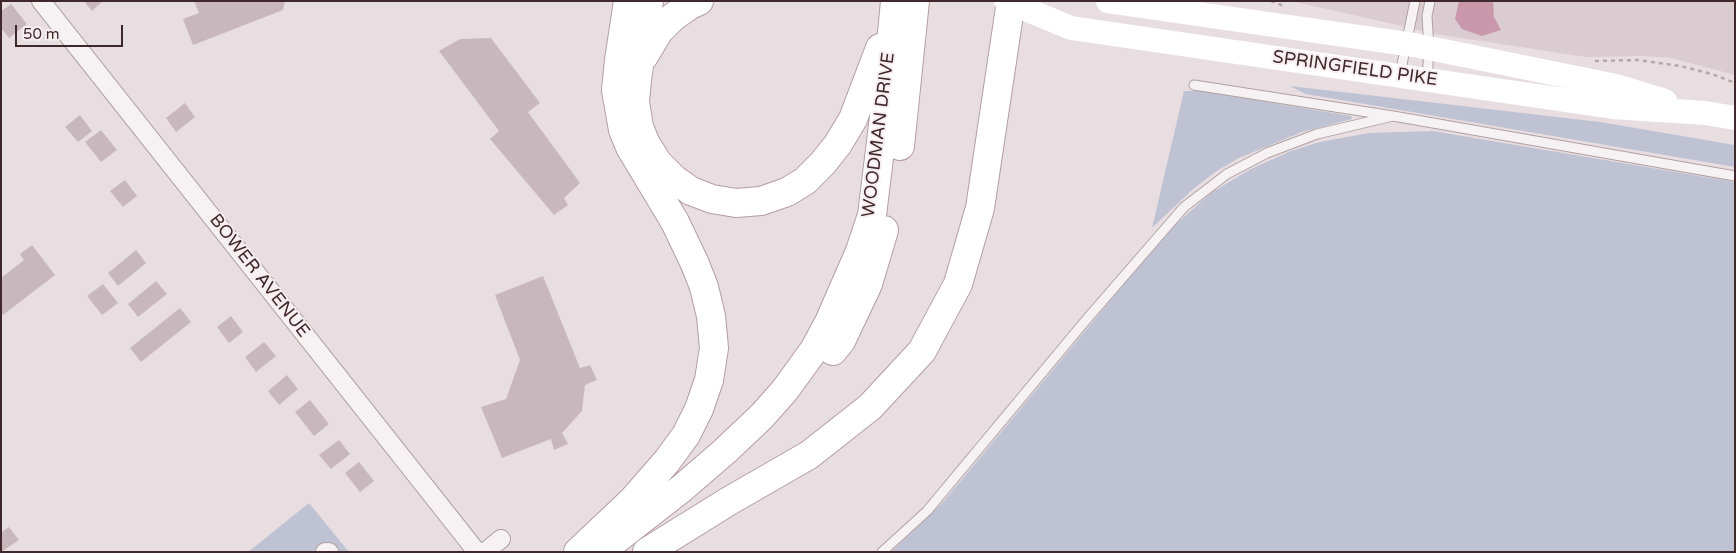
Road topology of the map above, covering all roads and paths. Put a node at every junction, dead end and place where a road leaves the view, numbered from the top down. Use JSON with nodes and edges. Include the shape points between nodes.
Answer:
{"nodes":[{"id":1,"x":41,"y":1,"type":"edge"},
{"id":2,"x":628,"y":1,"type":"edge"},
{"id":3,"x":649,"y":1,"type":"edge"},
{"id":4,"x":699,"y":1,"type":"edge"},
{"id":5,"x":1012,"y":1,"type":"edge"},
{"id":6,"x":1108,"y":1,"type":"edge"},
{"id":7,"x":1415,"y":1,"type":"edge"},
{"id":8,"x":1430,"y":1,"type":"edge"},
{"id":9,"x":902,"y":7,"type":"edge"},
{"id":10,"x":1405,"y":44,"type":"junction"},
{"id":11,"x":1429,"y":48,"type":"junction"},
{"id":12,"x":1590,"y":62,"type":"dead end"},
{"id":13,"x":1400,"y":76,"type":"junction"},
{"id":14,"x":637,"y":79,"type":"junction"},
{"id":15,"x":1427,"y":80,"type":"junction"},
{"id":16,"x":1735,"y":82,"type":"edge"},
{"id":17,"x":1194,"y":85,"type":"dead end"},
{"id":18,"x":1705,"y":113,"type":"junction"},
{"id":19,"x":1393,"y":116,"type":"junction"},
{"id":20,"x":1735,"y":118,"type":"edge"},
{"id":21,"x":1735,"y":176,"type":"edge"},
{"id":22,"x":501,"y":539,"type":"dead end"},
{"id":23,"x":325,"y":552,"type":"edge"},
{"id":24,"x":329,"y":552,"type":"edge"},
{"id":25,"x":476,"y":552,"type":"edge"},
{"id":26,"x":484,"y":552,"type":"edge"},
{"id":27,"x":578,"y":552,"type":"edge"},
{"id":28,"x":600,"y":552,"type":"edge"},
{"id":29,"x":632,"y":552,"type":"edge"},
{"id":30,"x":647,"y":552,"type":"edge"},
{"id":31,"x":882,"y":552,"type":"edge"}],
"edges":[{"from":1,"to":25,"type":"street","name":"BOWER AVENUE"},
{"from":2,"to":27,"type":"main road","via":[[616,90],[623,130],[695,264],[711,316],[714,348],[709,380],[686,435],[632,501]]},
{"from":3,"to":14,"type":"main road"},
{"from":4,"to":14,"type":"main road","via":[[673,17],[659,31],[642,61]]},
{"from":5,"to":13,"type":"main road","name":"SPRINGFIELD PIKE","via":[[1071,28]]},
{"from":5,"to":30,"type":"main road","via":[[980,208],[958,284],[922,351],[870,407],[809,455]]},
{"from":6,"to":10,"type":"main road","name":"SPRINGFIELD PIKE"},
{"from":7,"to":10,"type":"lane"},
{"from":8,"to":11,"type":"lane","via":[[1427,16]]},
{"from":9,"to":14,"type":"main road","via":[[878,53],[853,119],[838,144],[805,181],[787,192],[761,201],[736,203],[712,199],[691,191],[658,164],[639,126],[635,102]]},
{"from":9,"to":28,"type":"main road","name":"WOODMAN DRIVE","via":[[872,215],[829,322],[814,350],[785,390],[725,452]]},
{"from":9,"to":29,"type":"main road","name":"WOODMAN DRIVE","via":[[897,165],[882,238],[868,284],[841,341],[797,403],[758,446]]},
{"from":10,"to":11,"type":"main road","name":"SPRINGFIELD PIKE"},
{"from":10,"to":13,"type":"lane"},
{"from":11,"to":15,"type":"lane"},
{"from":11,"to":18,"type":"main road","name":"SPRINGFIELD PIKE","via":[[1616,86]]},
{"from":12,"to":16,"type":"path","via":[[1638,60],[1680,66]]},
{"from":13,"to":15,"type":"main road","name":"SPRINGFIELD PIKE"},
{"from":15,"to":18,"type":"main road","name":"SPRINGFIELD PIKE","via":[[1613,107]]},
{"from":17,"to":19,"type":"lane"},
{"from":18,"to":20,"type":"main road","name":"SPRINGFIELD PIKE"},
{"from":19,"to":21,"type":"lane"},
{"from":19,"to":31,"type":"lane","via":[[1317,134],[1267,153],[1226,174],[1184,208],[926,511]]},
{"from":22,"to":26,"type":"street"},
{"from":23,"to":24,"type":"street"}]}
